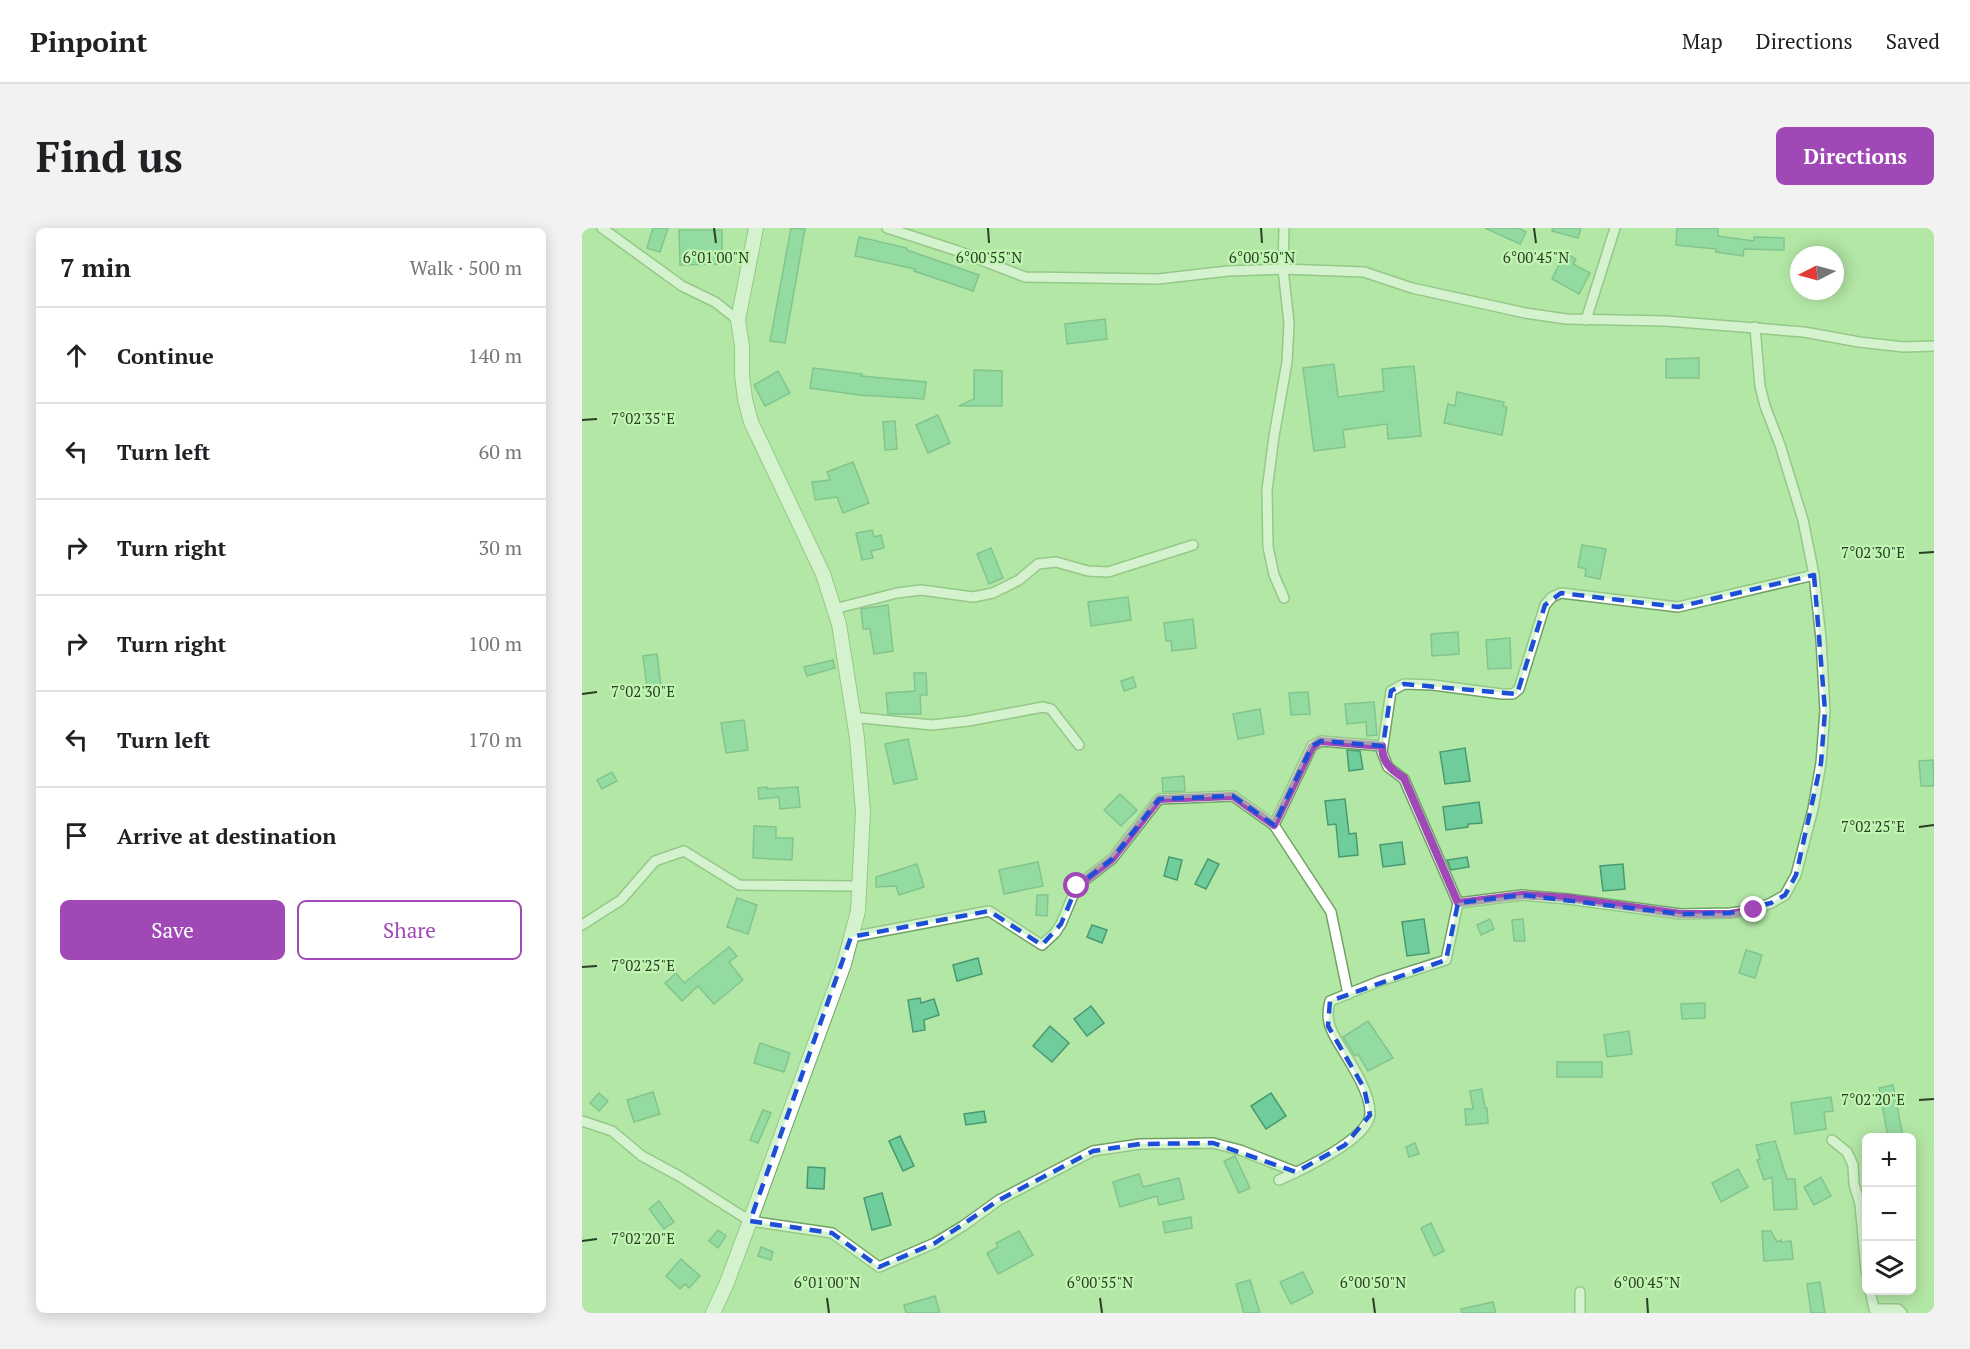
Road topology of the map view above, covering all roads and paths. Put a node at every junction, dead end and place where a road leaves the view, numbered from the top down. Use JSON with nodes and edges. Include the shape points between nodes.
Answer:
{"nodes":[{"id":1,"x":602,"y":228,"type":"edge"},
{"id":2,"x":756,"y":228,"type":"edge"},
{"id":3,"x":887,"y":228,"type":"edge"},
{"id":4,"x":1284,"y":228,"type":"edge"},
{"id":5,"x":1615,"y":228,"type":"edge"},
{"id":6,"x":1284,"y":269,"type":"junction"},
{"id":7,"x":738,"y":320,"type":"junction"},
{"id":8,"x":1586,"y":320,"type":"junction"},
{"id":9,"x":1755,"y":327,"type":"junction"},
{"id":10,"x":1934,"y":346,"type":"edge"},
{"id":11,"x":1193,"y":545,"type":"dead end"},
{"id":12,"x":1814,"y":575,"type":"junction"},
{"id":13,"x":1284,"y":598,"type":"dead end"},
{"id":14,"x":834,"y":609,"type":"junction"},
{"id":15,"x":852,"y":717,"type":"junction"},
{"id":16,"x":1078,"y":745,"type":"dead end"},
{"id":17,"x":1382,"y":746,"type":"junction"},
{"id":18,"x":1274,"y":825,"type":"junction"},
{"id":19,"x":860,"y":886,"type":"junction"},
{"id":20,"x":1458,"y":903,"type":"junction"},
{"id":21,"x":582,"y":925,"type":"edge"},
{"id":22,"x":851,"y":937,"type":"junction"},
{"id":23,"x":1348,"y":994,"type":"junction"},
{"id":24,"x":582,"y":1120,"type":"edge"},
{"id":25,"x":1832,"y":1140,"type":"dead end"},
{"id":26,"x":1296,"y":1172,"type":"junction"},
{"id":27,"x":1280,"y":1180,"type":"dead end"},
{"id":28,"x":750,"y":1221,"type":"junction"},
{"id":29,"x":1863,"y":1241,"type":"edge"},
{"id":30,"x":1580,"y":1292,"type":"dead end"},
{"id":31,"x":1871,"y":1295,"type":"edge"},
{"id":32,"x":713,"y":1313,"type":"edge"},
{"id":33,"x":1580,"y":1313,"type":"edge"},
{"id":34,"x":1902,"y":1313,"type":"edge"}],
"edges":[{"from":1,"to":7,"type":"street","via":[[682,286]]},
{"from":2,"to":7,"type":"street"},
{"from":3,"to":6,"type":"street","via":[[1025,277],[1158,279]]},
{"from":4,"to":6,"type":"street"},
{"from":5,"to":8,"type":"street"},
{"from":6,"to":8,"type":"street","via":[[1364,272],[1412,288],[1525,313]]},
{"from":6,"to":13,"type":"street","via":[[1287,362],[1267,490],[1268,548]]},
{"from":7,"to":14,"type":"street","via":[[745,399],[751,422],[823,574]]},
{"from":8,"to":9,"type":"street"},
{"from":9,"to":10,"type":"street","via":[[1904,347]]},
{"from":9,"to":12,"type":"street","via":[[1765,406],[1800,509]]},
{"from":11,"to":14,"type":"street","via":[[1108,572],[1056,562],[1038,564],[993,593],[973,597],[921,590]]},
{"from":12,"to":17,"type":"street","via":[[1678,607],[1561,593],[1545,605],[1519,689],[1513,694],[1502,694],[1404,684],[1391,691]]},
{"from":12,"to":20,"type":"street","via":[[1825,711],[1821,763],[1796,875],[1785,895],[1754,910],[1730,914],[1681,914],[1522,895]]},
{"from":14,"to":15,"type":"street"},
{"from":15,"to":16,"type":"street","via":[[932,724],[1044,707],[1051,710]]},
{"from":15,"to":19,"type":"street","via":[[863,812]]},
{"from":17,"to":18,"type":"street","via":[[1320,741],[1312,747]]},
{"from":17,"to":20,"type":"street","via":[[1388,767],[1404,778]]},
{"from":18,"to":22,"type":"street","via":[[1233,796],[1159,799],[1112,859],[1077,886],[1061,924],[1042,945],[989,911]]},
{"from":18,"to":23,"type":"street","via":[[1331,912]]},
{"from":19,"to":21,"type":"street","via":[[739,885],[684,851],[655,861],[621,900]]},
{"from":19,"to":22,"type":"street"},
{"from":20,"to":23,"type":"street","via":[[1446,960]]},
{"from":22,"to":28,"type":"street"},
{"from":23,"to":26,"type":"street","via":[[1330,1001],[1328,1026],[1364,1088],[1370,1115],[1363,1129],[1345,1144]]},
{"from":24,"to":28,"type":"street","via":[[612,1131],[642,1156]]},
{"from":25,"to":29,"type":"street","via":[[1847,1152],[1853,1165]]},
{"from":26,"to":27,"type":"street"},
{"from":26,"to":28,"type":"street","via":[[1213,1143],[1140,1144],[1093,1151],[999,1200],[934,1243],[879,1267],[832,1233]]},
{"from":28,"to":32,"type":"street"},
{"from":30,"to":33,"type":"street"},
{"from":31,"to":34,"type":"street","via":[[1874,1309],[1898,1309]]}]}
